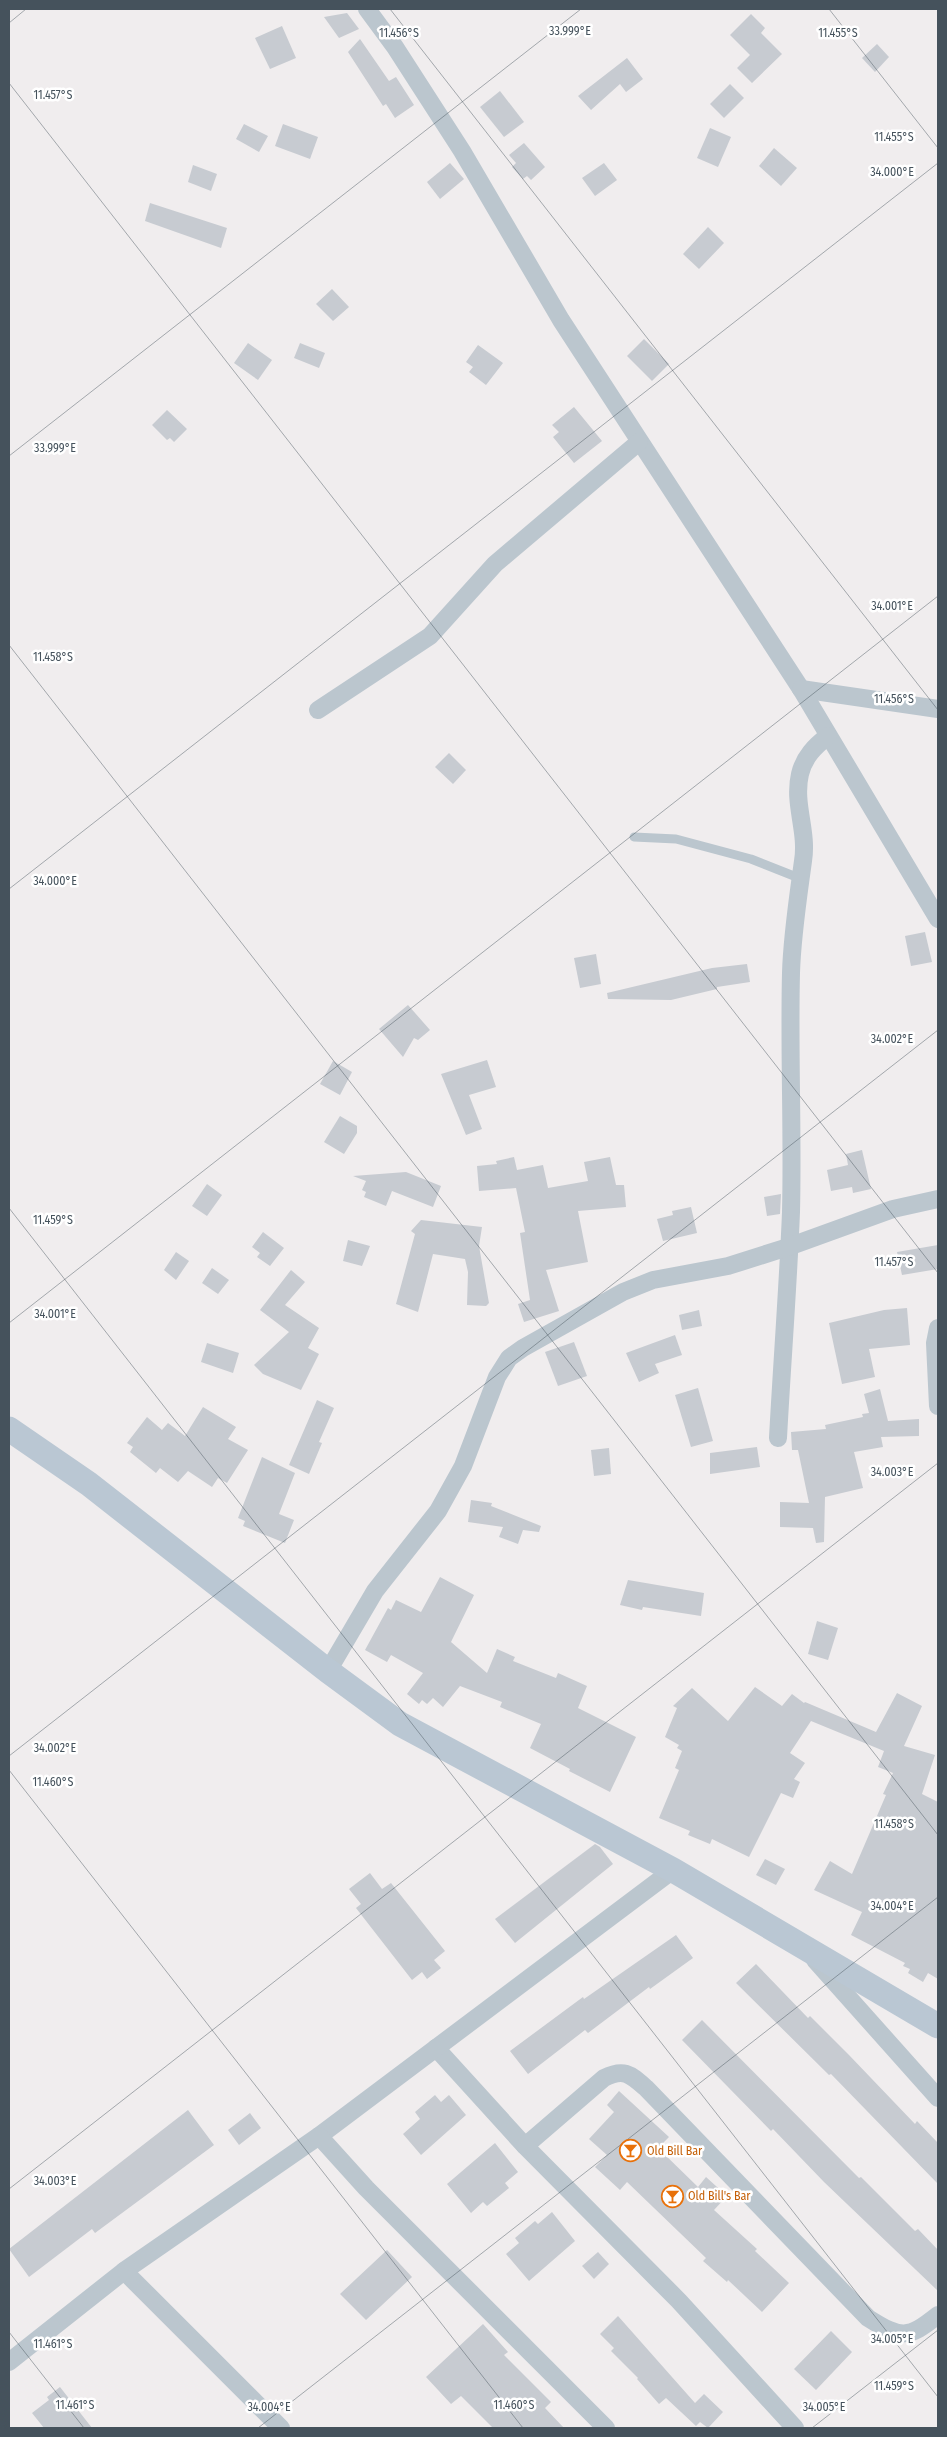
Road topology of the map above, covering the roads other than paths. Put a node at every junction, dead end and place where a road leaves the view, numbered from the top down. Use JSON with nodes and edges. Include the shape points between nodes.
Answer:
{"nodes":[{"id":1,"x":367,"y":9,"type":"edge"},
{"id":2,"x":639,"y":442,"type":"junction"},
{"id":3,"x":801,"y":689,"type":"junction"},
{"id":4,"x":938,"y":709,"type":"edge"},
{"id":5,"x":318,"y":710,"type":"dead end"},
{"id":6,"x":828,"y":736,"type":"junction"},
{"id":7,"x":634,"y":837,"type":"dead end"},
{"id":8,"x":799,"y":878,"type":"junction"},
{"id":9,"x":938,"y":919,"type":"edge"},
{"id":10,"x":938,"y":1199,"type":"edge"},
{"id":11,"x":788,"y":1247,"type":"junction"},
{"id":12,"x":938,"y":1328,"type":"edge"},
{"id":13,"x":938,"y":1406,"type":"edge"},
{"id":14,"x":9,"y":1429,"type":"edge"},
{"id":15,"x":778,"y":1438,"type":"dead end"},
{"id":16,"x":328,"y":1671,"type":"junction"},
{"id":17,"x":673,"y":1870,"type":"junction"},
{"id":18,"x":804,"y":1948,"type":"junction"},
{"id":19,"x":938,"y":2026,"type":"edge"},
{"id":20,"x":436,"y":2048,"type":"junction"},
{"id":21,"x":938,"y":2098,"type":"edge"},
{"id":22,"x":319,"y":2136,"type":"junction"},
{"id":23,"x":525,"y":2146,"type":"junction"},
{"id":24,"x":124,"y":2271,"type":"junction"},
{"id":25,"x":938,"y":2315,"type":"edge"},
{"id":26,"x":9,"y":2362,"type":"edge"},
{"id":27,"x":281,"y":2428,"type":"edge"},
{"id":28,"x":606,"y":2428,"type":"edge"},
{"id":29,"x":795,"y":2428,"type":"edge"}],
"edges":[{"from":1,"to":2,"type":"street","via":[[462,151],[561,320]]},
{"from":2,"to":3,"type":"street"},
{"from":2,"to":5,"type":"street","via":[[495,564],[430,636]]},
{"from":3,"to":4,"type":"street"},
{"from":3,"to":6,"type":"street"},
{"from":6,"to":8,"type":"street","via":[[812,749],[800,774],[797,796],[804,842]]},
{"from":6,"to":9,"type":"street"},
{"from":7,"to":8,"type":"lane","via":[[676,839],[751,859]]},
{"from":8,"to":11,"type":"street","via":[[791,973],[791,1212]]},
{"from":10,"to":11,"type":"street","via":[[892,1209]]},
{"from":11,"to":15,"type":"street"},
{"from":11,"to":16,"type":"street","via":[[728,1266],[653,1280],[623,1292],[509,1358],[497,1377],[463,1466],[438,1511],[375,1591]]},
{"from":12,"to":13,"type":"street","via":[[935,1343]]},
{"from":14,"to":16,"type":"street","via":[[89,1484]]},
{"from":16,"to":17,"type":"street","via":[[400,1724]]},
{"from":17,"to":18,"type":"street"},
{"from":17,"to":20,"type":"street"},
{"from":18,"to":19,"type":"street"},
{"from":18,"to":21,"type":"street"},
{"from":20,"to":22,"type":"street"},
{"from":20,"to":23,"type":"street"},
{"from":22,"to":24,"type":"street"},
{"from":22,"to":28,"type":"street","via":[[366,2188]]},
{"from":23,"to":25,"type":"street","via":[[604,2078],[616,2072],[630,2074],[868,2318],[894,2333],[908,2334]]},
{"from":23,"to":29,"type":"street","via":[[679,2301]]},
{"from":24,"to":26,"type":"street"},
{"from":24,"to":27,"type":"street"}]}
